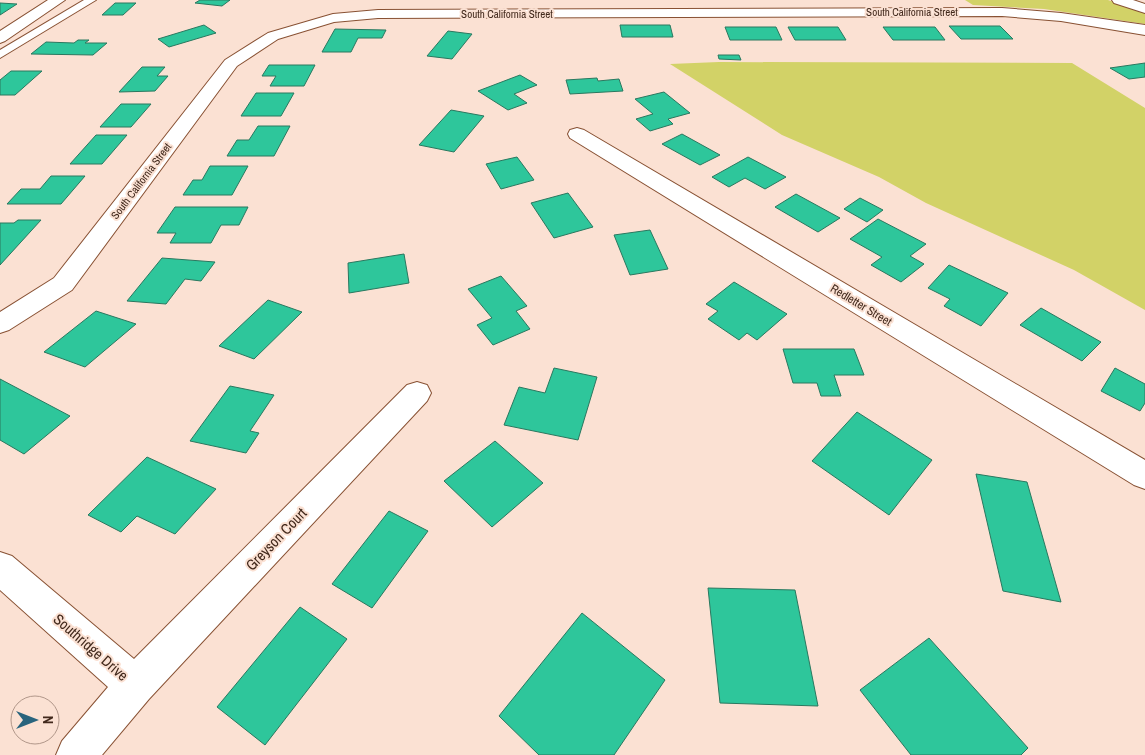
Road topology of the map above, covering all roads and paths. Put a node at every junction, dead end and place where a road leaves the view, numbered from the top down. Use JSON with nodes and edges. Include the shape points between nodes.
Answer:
{"nodes":[{"id":1,"x":58,"y":0,"type":"edge"},
{"id":2,"x":91,"y":0,"type":"edge"},
{"id":3,"x":1119,"y":0,"type":"edge"},
{"id":4,"x":689,"y":7,"type":"edge"},
{"id":5,"x":1145,"y":9,"type":"edge"},
{"id":6,"x":1145,"y":30,"type":"edge"},
{"id":7,"x":0,"y":38,"type":"edge"},
{"id":8,"x":0,"y":55,"type":"edge"},
{"id":9,"x":577,"y":134,"type":"dead end"},
{"id":10,"x":0,"y":324,"type":"edge"},
{"id":11,"x":417,"y":393,"type":"dead end"},
{"id":12,"x":1145,"y":476,"type":"edge"},
{"id":13,"x":0,"y":568,"type":"edge"},
{"id":14,"x":135,"y":685,"type":"junction"},
{"id":15,"x":76,"y":755,"type":"edge"}],
"edges":[{"from":1,"to":7,"type":"street"},
{"from":2,"to":8,"type":"lane"},
{"from":3,"to":5,"type":"street"},
{"from":4,"to":6,"type":"street","name":"South California Street","via":[[1002,12]]},
{"from":4,"to":10,"type":"street","name":"South California Street","via":[[378,14],[333,18],[273,36],[231,63],[63,284]]},
{"from":9,"to":12,"type":"street","name":"Redletter Street"},
{"from":11,"to":14,"type":"street","name":"Greyson Court"},
{"from":13,"to":14,"type":"street","name":"Southridge Drive"},
{"from":14,"to":15,"type":"street","name":"Southridge Drive"}]}
